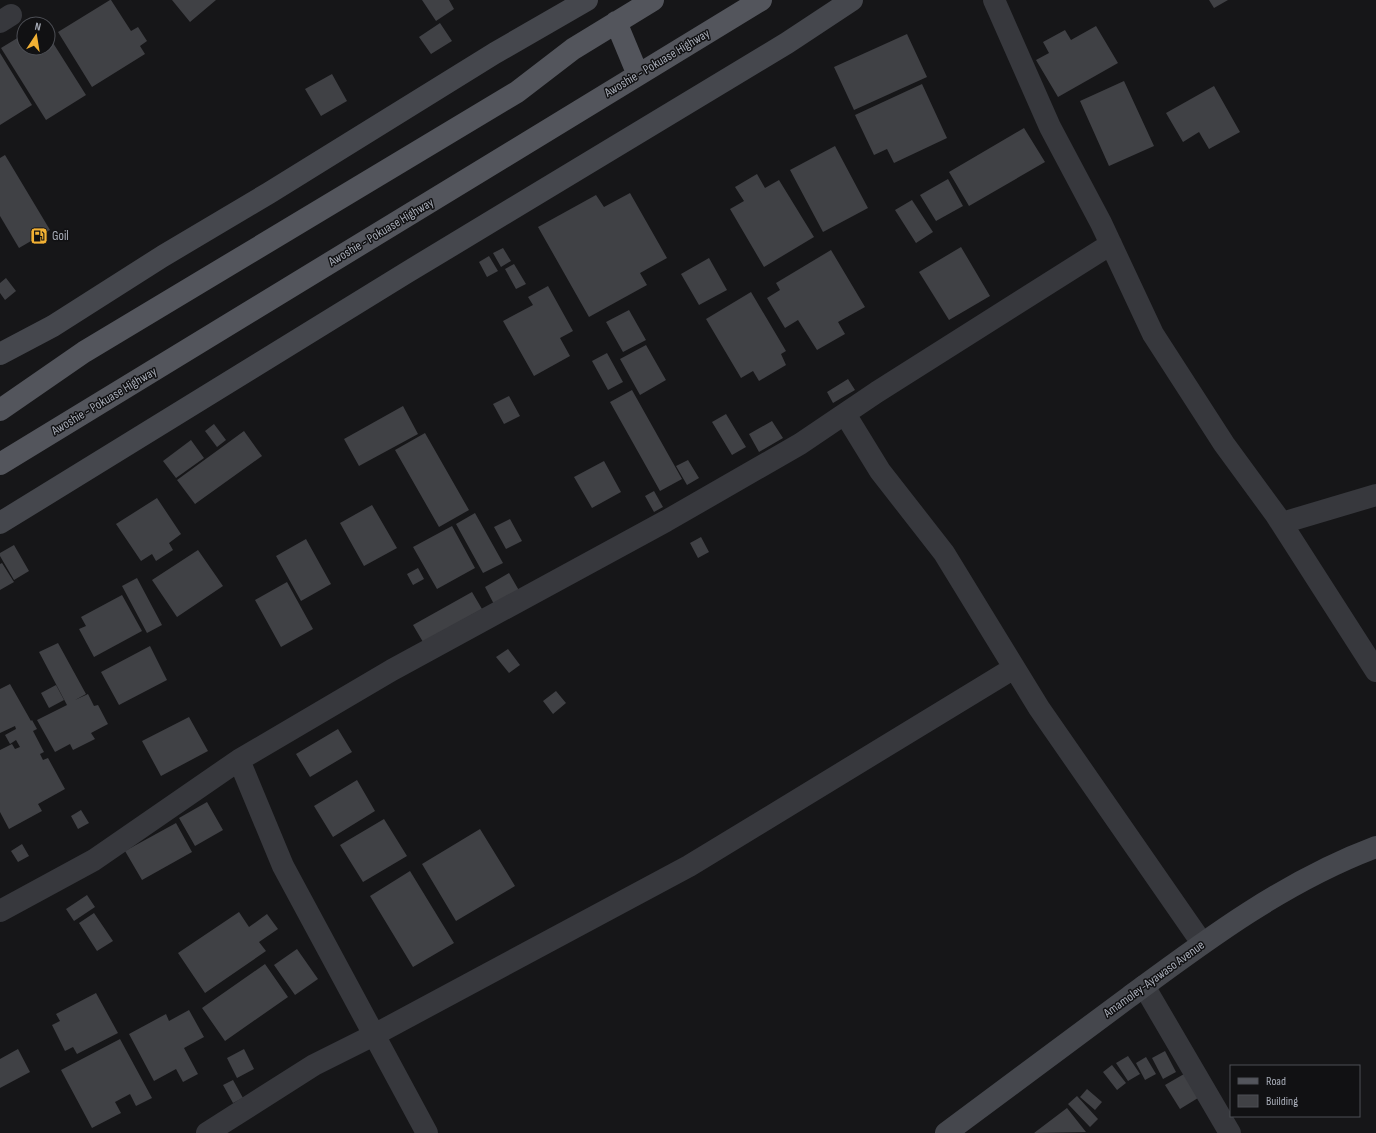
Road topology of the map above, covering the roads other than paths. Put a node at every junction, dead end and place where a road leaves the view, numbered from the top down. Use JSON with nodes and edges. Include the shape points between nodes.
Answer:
{"nodes":[{"id":1,"x":587,"y":0,"type":"edge"},
{"id":2,"x":653,"y":0,"type":"edge"},
{"id":3,"x":761,"y":0,"type":"edge"},
{"id":4,"x":852,"y":0,"type":"edge"},
{"id":5,"x":994,"y":0,"type":"edge"},
{"id":6,"x":616,"y":22,"type":"junction"},
{"id":7,"x":638,"y":75,"type":"junction"},
{"id":8,"x":1111,"y":244,"type":"junction"},
{"id":9,"x":0,"y":354,"type":"edge"},
{"id":10,"x":0,"y":410,"type":"edge"},
{"id":11,"x":845,"y":414,"type":"junction"},
{"id":12,"x":0,"y":464,"type":"edge"},
{"id":13,"x":1376,"y":495,"type":"edge"},
{"id":14,"x":0,"y":523,"type":"edge"},
{"id":15,"x":1282,"y":523,"type":"junction"},
{"id":16,"x":1014,"y":668,"type":"junction"},
{"id":17,"x":1376,"y":671,"type":"edge"},
{"id":18,"x":239,"y":760,"type":"junction"},
{"id":19,"x":1376,"y":847,"type":"edge"},
{"id":20,"x":0,"y":911,"type":"edge"},
{"id":21,"x":1202,"y":943,"type":"junction"},
{"id":22,"x":1144,"y":986,"type":"junction"},
{"id":23,"x":374,"y":1035,"type":"junction"},
{"id":24,"x":207,"y":1133,"type":"edge"},
{"id":25,"x":427,"y":1133,"type":"edge"},
{"id":26,"x":946,"y":1133,"type":"edge"},
{"id":27,"x":1230,"y":1133,"type":"edge"}],
"edges":[{"from":1,"to":9,"type":"street","via":[[163,256],[54,326]]},
{"from":2,"to":6,"type":"main road"},
{"from":3,"to":7,"type":"main road","name":"Awoshie - Pokuase Highway"},
{"from":4,"to":14,"type":"street","via":[[787,43]]},
{"from":5,"to":8,"type":"street","via":[[1050,127]]},
{"from":6,"to":7,"type":"main road"},
{"from":6,"to":10,"type":"main road","via":[[573,49],[517,92],[84,352]]},
{"from":7,"to":12,"type":"main road","name":"Awoshie - Pokuase Highway"},
{"from":8,"to":11,"type":"street"},
{"from":8,"to":15,"type":"street","via":[[1153,334],[1224,444]]},
{"from":11,"to":16,"type":"street","via":[[880,471],[944,553]]},
{"from":11,"to":18,"type":"street","via":[[800,444],[666,521],[392,670]]},
{"from":13,"to":15,"type":"street"},
{"from":15,"to":17,"type":"street"},
{"from":16,"to":21,"type":"street"},
{"from":16,"to":23,"type":"street","via":[[689,866]]},
{"from":18,"to":20,"type":"street","via":[[94,860]]},
{"from":18,"to":23,"type":"street","via":[[283,866]]},
{"from":19,"to":21,"type":"street","name":"Amamoley-Ayawaso Avenue","via":[[1349,857],[1291,886]]},
{"from":21,"to":22,"type":"street","name":"Amamoley-Ayawaso Avenue"},
{"from":22,"to":26,"type":"street","name":"Amamoley-Ayawaso Avenue"},
{"from":22,"to":27,"type":"street"},
{"from":23,"to":24,"type":"street","via":[[314,1065]]},
{"from":23,"to":25,"type":"street"}]}
